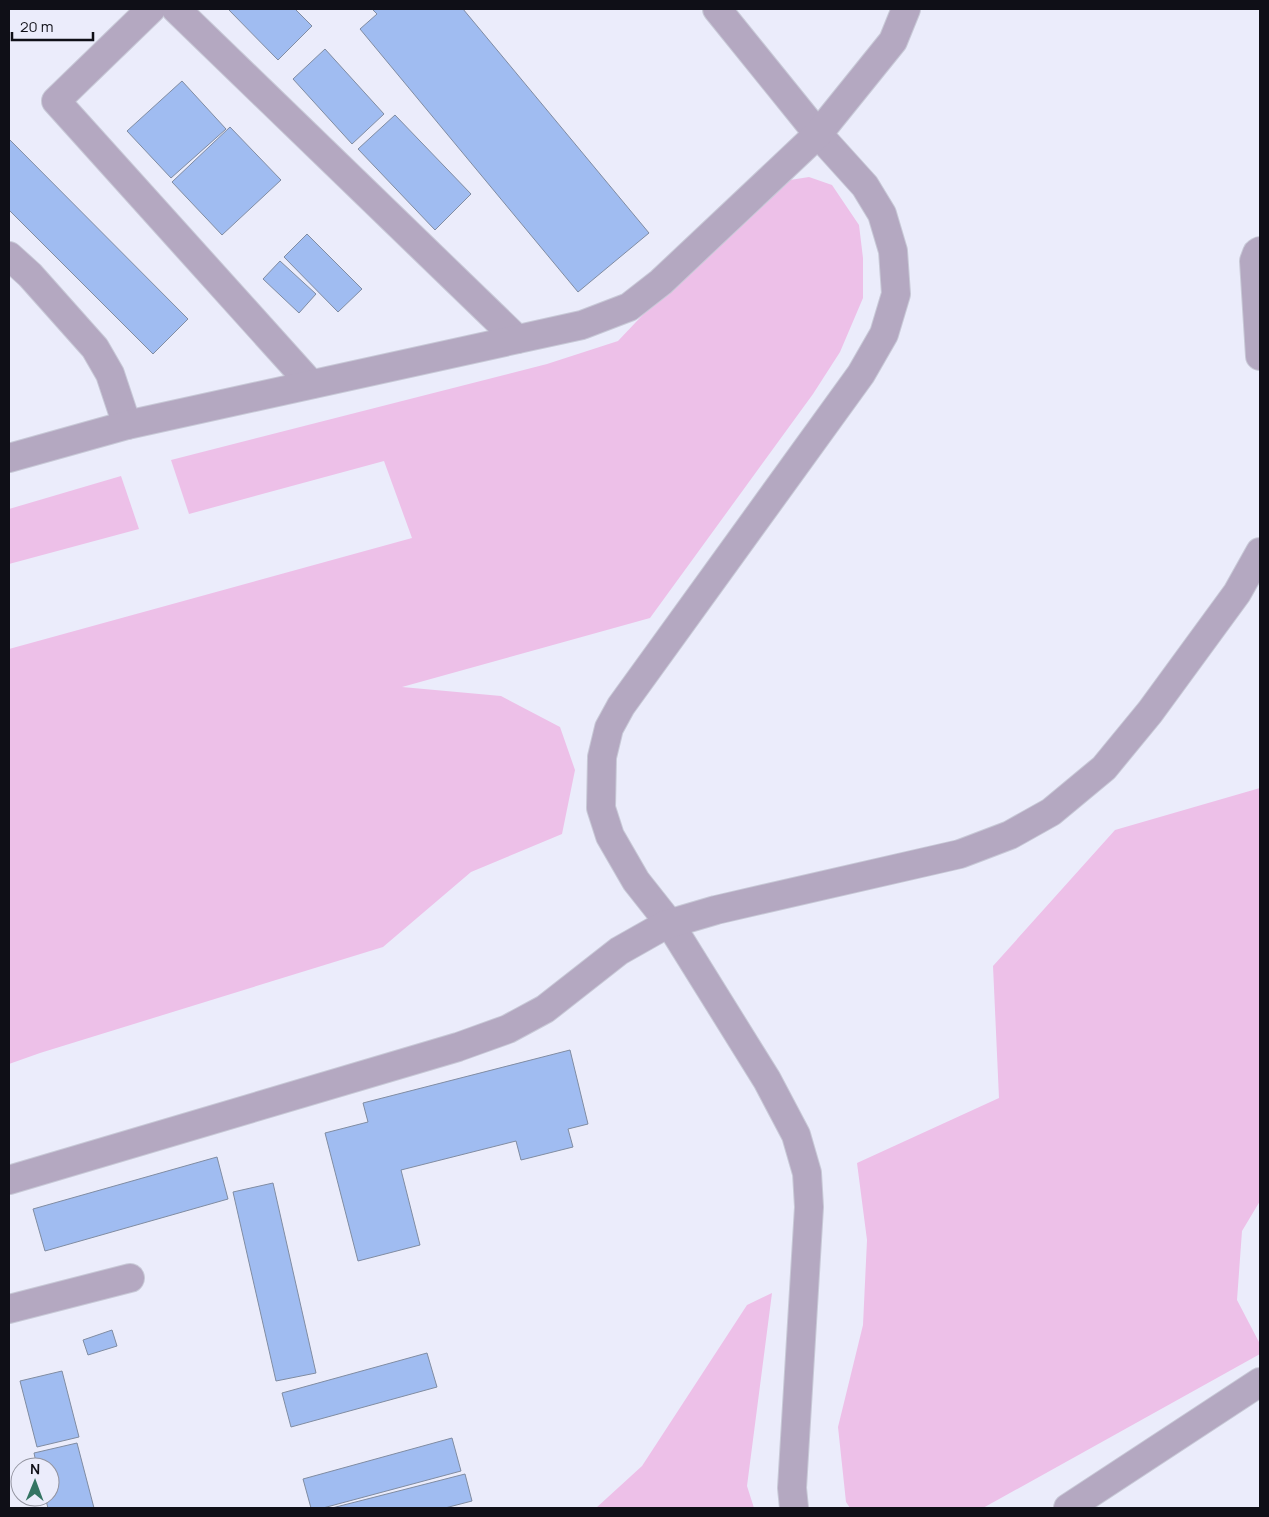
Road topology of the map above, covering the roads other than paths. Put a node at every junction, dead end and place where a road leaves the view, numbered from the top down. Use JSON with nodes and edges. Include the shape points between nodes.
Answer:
{"nodes":[{"id":1,"x":151,"y":9,"type":"edge"},
{"id":2,"x":176,"y":9,"type":"edge"},
{"id":3,"x":717,"y":9,"type":"edge"},
{"id":4,"x":906,"y":9,"type":"edge"},
{"id":5,"x":818,"y":134,"type":"junction"},
{"id":6,"x":1260,"y":251,"type":"edge"},
{"id":7,"x":9,"y":256,"type":"edge"},
{"id":8,"x":517,"y":339,"type":"junction"},
{"id":9,"x":1260,"y":356,"type":"edge"},
{"id":10,"x":311,"y":384,"type":"junction"},
{"id":11,"x":127,"y":425,"type":"junction"},
{"id":12,"x":9,"y":458,"type":"edge"},
{"id":13,"x":1260,"y":552,"type":"edge"},
{"id":14,"x":670,"y":924,"type":"junction"},
{"id":15,"x":9,"y":1180,"type":"edge"},
{"id":16,"x":130,"y":1278,"type":"dead end"},
{"id":17,"x":9,"y":1309,"type":"edge"},
{"id":18,"x":1260,"y":1382,"type":"edge"},
{"id":19,"x":794,"y":1508,"type":"edge"},
{"id":20,"x":1068,"y":1508,"type":"edge"}],
"edges":[{"from":1,"to":10,"type":"street","via":[[56,101]]},
{"from":2,"to":8,"type":"street"},
{"from":3,"to":5,"type":"street"},
{"from":4,"to":5,"type":"street","via":[[893,40]]},
{"from":5,"to":8,"type":"street","via":[[662,282],[629,307],[582,325]]},
{"from":5,"to":14,"type":"street","via":[[865,186],[882,214],[893,251],[896,294],[884,334],[861,374],[621,706],[609,728],[602,757],[601,808],[610,836],[632,874]]},
{"from":6,"to":9,"type":"street","via":[[1254,262]]},
{"from":7,"to":11,"type":"street","via":[[95,348],[110,374]]},
{"from":8,"to":10,"type":"street"},
{"from":10,"to":11,"type":"street"},
{"from":11,"to":12,"type":"street"},
{"from":13,"to":14,"type":"street","via":[[1237,593],[1150,712],[1104,768],[1052,812],[1010,835],[960,854],[716,910]]},
{"from":14,"to":15,"type":"street","via":[[619,951],[545,1009],[508,1029],[458,1047]]},
{"from":14,"to":19,"type":"street","via":[[768,1080],[796,1135],[807,1174],[809,1207],[792,1488]]},
{"from":16,"to":17,"type":"street"},
{"from":18,"to":20,"type":"street"}]}
